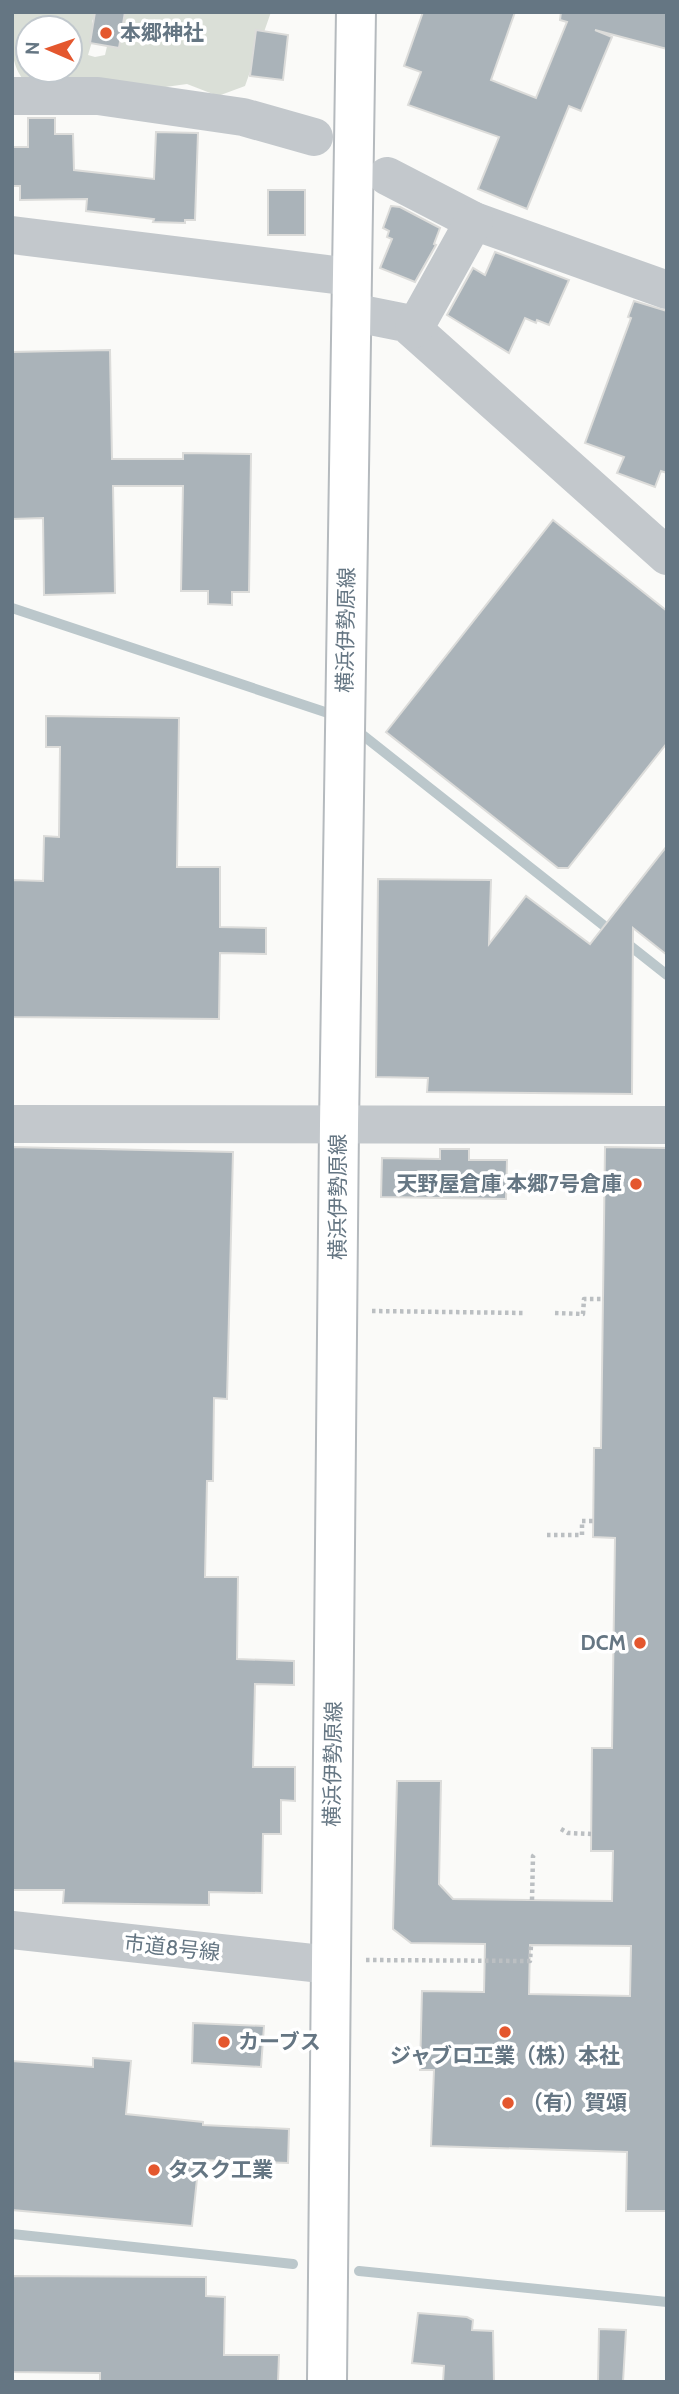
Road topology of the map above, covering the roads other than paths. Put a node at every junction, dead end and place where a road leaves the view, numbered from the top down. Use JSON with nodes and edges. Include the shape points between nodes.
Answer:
{"nodes":[{"id":1,"x":356,"y":12,"type":"edge"},
{"id":2,"x":12,"y":96,"type":"edge"},
{"id":3,"x":314,"y":137,"type":"dead end"},
{"id":4,"x":387,"y":176,"type":"dead end"},
{"id":5,"x":474,"y":221,"type":"junction"},
{"id":6,"x":12,"y":234,"type":"edge"},
{"id":7,"x":667,"y":290,"type":"edge"},
{"id":8,"x":351,"y":295,"type":"junction"},
{"id":9,"x":414,"y":330,"type":"junction"},
{"id":10,"x":667,"y":556,"type":"edge"},
{"id":11,"x":12,"y":1124,"type":"edge"},
{"id":12,"x":339,"y":1125,"type":"junction"},
{"id":13,"x":667,"y":1125,"type":"edge"},
{"id":14,"x":12,"y":1930,"type":"edge"},
{"id":15,"x":343,"y":1962,"type":"junction"},
{"id":16,"x":327,"y":2382,"type":"edge"}],
"edges":[{"from":1,"to":8,"type":"main road","name":"横浜伊勢原線"},
{"from":2,"to":3,"type":"street","via":[[98,96],[243,117]]},
{"from":4,"to":5,"type":"street"},
{"from":5,"to":7,"type":"street"},
{"from":5,"to":9,"type":"street"},
{"from":6,"to":8,"type":"street"},
{"from":8,"to":9,"type":"street"},
{"from":8,"to":12,"type":"main road","name":"横浜伊勢原線"},
{"from":9,"to":10,"type":"street"},
{"from":11,"to":12,"type":"street"},
{"from":12,"to":13,"type":"street"},
{"from":12,"to":15,"type":"main road","name":"横浜伊勢原線"},
{"from":14,"to":15,"type":"street","name":"市道8号線"},
{"from":15,"to":16,"type":"main road","name":"横浜伊勢原線"}]}
